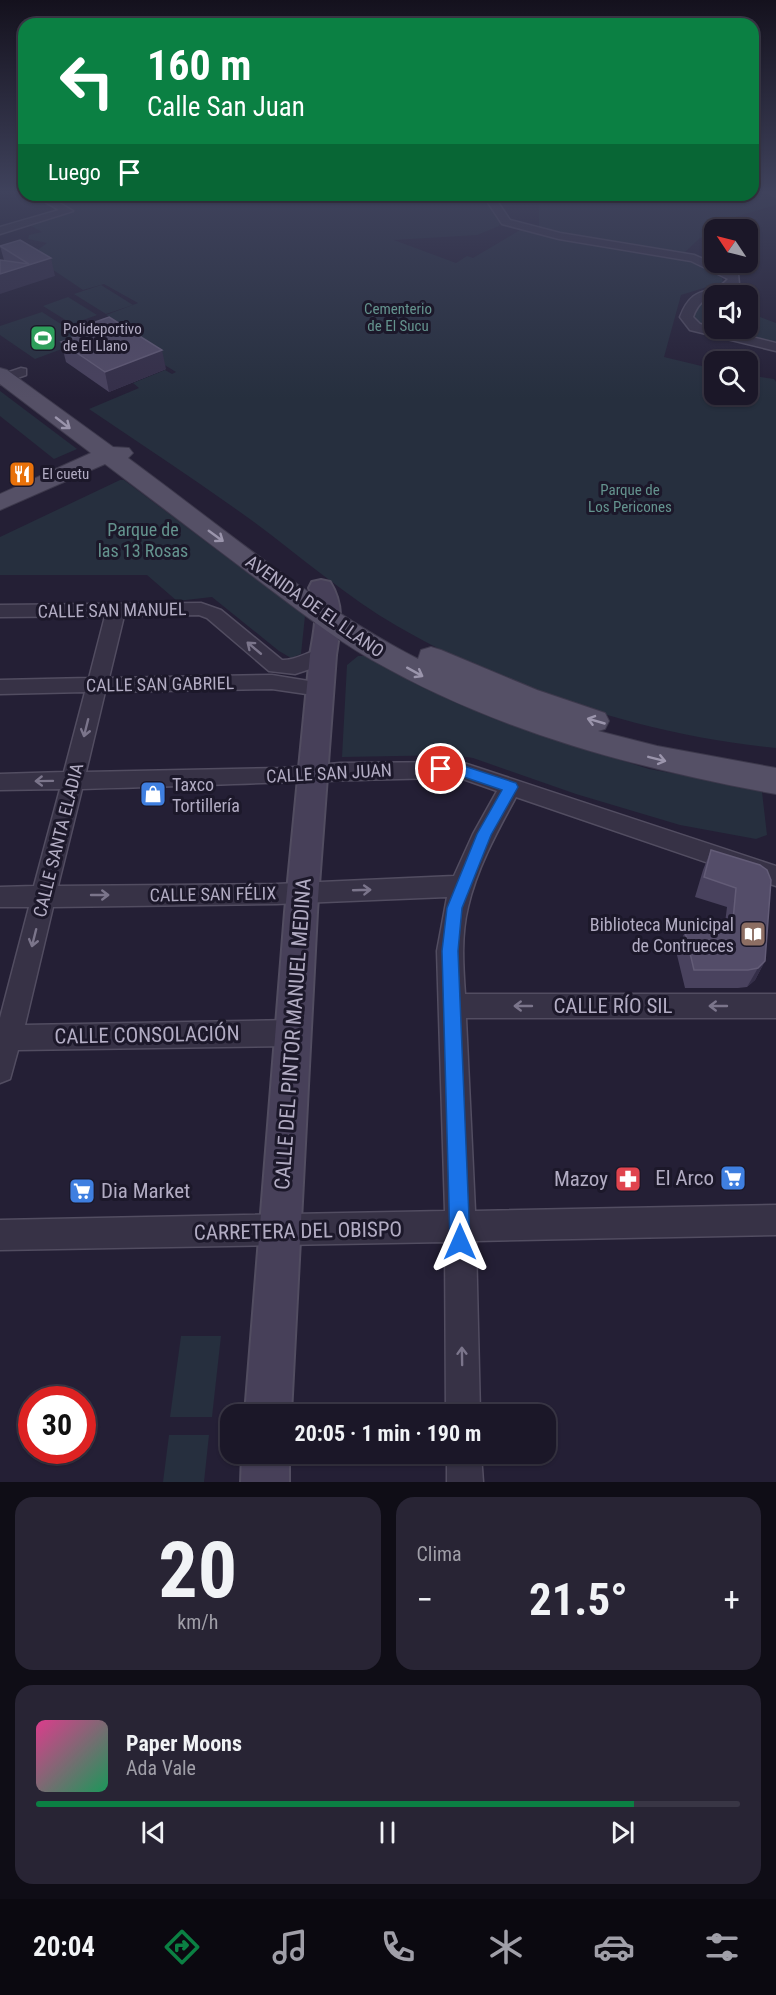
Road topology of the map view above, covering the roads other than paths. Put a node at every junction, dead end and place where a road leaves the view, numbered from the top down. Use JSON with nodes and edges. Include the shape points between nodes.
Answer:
{"nodes":[{"id":1,"x":699,"y":260,"type":"edge"},
{"id":2,"x":776,"y":346,"type":"edge"},
{"id":3,"x":0,"y":357,"type":"edge"},
{"id":4,"x":7,"y":376,"type":"edge"},
{"id":5,"x":122,"y":454,"type":"junction"},
{"id":6,"x":0,"y":503,"type":"edge"},
{"id":7,"x":0,"y":518,"type":"edge"},
{"id":8,"x":321,"y":588,"type":"junction"},
{"id":9,"x":116,"y":610,"type":"junction"},
{"id":10,"x":0,"y":611,"type":"edge"},
{"id":11,"x":329,"y":620,"type":"junction"},
{"id":12,"x":366,"y":645,"type":"junction"},
{"id":13,"x":323,"y":655,"type":"junction"},
{"id":14,"x":274,"y":674,"type":"junction"},
{"id":15,"x":97,"y":685,"type":"junction"},
{"id":16,"x":0,"y":687,"type":"edge"},
{"id":17,"x":320,"y":688,"type":"junction"},
{"id":18,"x":312,"y":773,"type":"junction"},
{"id":19,"x":772,"y":777,"type":"edge"},
{"id":20,"x":73,"y":781,"type":"junction"},
{"id":21,"x":0,"y":782,"type":"edge"},
{"id":22,"x":511,"y":787,"type":"junction"},
{"id":23,"x":648,"y":831,"type":"junction"},
{"id":24,"x":776,"y":860,"type":"edge"},
{"id":25,"x":776,"y":876,"type":"edge"},
{"id":26,"x":462,"y":886,"type":"junction"},
{"id":27,"x":303,"y":892,"type":"junction"},
{"id":28,"x":44,"y":896,"type":"junction"},
{"id":29,"x":0,"y":897,"type":"edge"},
{"id":30,"x":451,"y":1006,"type":"junction"},
{"id":31,"x":776,"y":1006,"type":"edge"},
{"id":32,"x":294,"y":1033,"type":"junction"},
{"id":33,"x":4,"y":1038,"type":"edge"},
{"id":34,"x":0,"y":1070,"type":"edge"},
{"id":35,"x":776,"y":1220,"type":"edge"},
{"id":36,"x":459,"y":1228,"type":"junction"},
{"id":37,"x":279,"y":1231,"type":"junction"},
{"id":38,"x":0,"y":1235,"type":"edge"},
{"id":39,"x":269,"y":1404,"type":"edge"},
{"id":40,"x":463,"y":1404,"type":"edge"},
{"id":41,"x":266,"y":1464,"type":"edge"},
{"id":42,"x":464,"y":1464,"type":"edge"},
{"id":43,"x":265,"y":1482,"type":"edge"},
{"id":44,"x":465,"y":1482,"type":"edge"}],
"edges":[{"from":1,"to":2,"type":"street","via":[[735,281],[690,302],[686,317],[695,327]]},
{"from":3,"to":4,"type":"main road","name":"AVENIDA DE EL LLANO"},
{"from":4,"to":5,"type":"main road","name":"AVENIDA DE EL LLANO"},
{"from":5,"to":6,"type":"main road"},
{"from":5,"to":7,"type":"main road"},
{"from":5,"to":8,"type":"main road","name":"AVENIDA DE EL LLANO"},
{"from":5,"to":11,"type":"main road","name":"AVENIDA DE EL LLANO","one_way":true},
{"from":8,"to":11,"type":"main road","name":"CALLE DEL PINTOR MANUEL MEDINA","via":[[328,598]]},
{"from":19,"to":8,"type":"main road","name":"AVENIDA DE EL LLANO","one_way":true,"via":[[682,743],[526,698],[444,664],[378,627]]},
{"from":9,"to":10,"type":"street","name":"CALLE SAN MANUEL"},
{"from":14,"to":9,"type":"street","name":"CALLE SAN MANUEL","one_way":true,"via":[[214,614],[201,609]]},
{"from":9,"to":15,"type":"street","name":"CALLE SANTA ELADIA"},
{"from":11,"to":12,"type":"main road","name":"AVENIDA DE EL LLANO"},
{"from":11,"to":13,"type":"main road","name":"CALLE DEL PINTOR MANUEL MEDINA"},
{"from":12,"to":13,"type":"main road","via":[[339,646]]},
{"from":12,"to":19,"type":"main road","name":"AVENIDA DE EL LLANO","one_way":true,"via":[[464,697],[535,725],[673,763]]},
{"from":13,"to":14,"type":"street"},
{"from":13,"to":17,"type":"main road","name":"CALLE DEL PINTOR MANUEL MEDINA"},
{"from":14,"to":15,"type":"street","name":"CALLE SAN GABRIEL"},
{"from":14,"to":17,"type":"street","name":"CALLE SAN GABRIEL"},
{"from":15,"to":16,"type":"street","name":"CALLE SAN GABRIEL"},
{"from":15,"to":20,"type":"street","name":"CALLE SANTA ELADIA","one_way":true},
{"from":17,"to":18,"type":"main road","name":"CALLE DEL PINTOR MANUEL MEDINA"},
{"from":18,"to":20,"type":"street","name":"CALLE SAN JUAN"},
{"from":18,"to":22,"type":"street","name":"CALLE SAN JUAN","via":[[461,770]]},
{"from":18,"to":27,"type":"main road","name":"CALLE DEL PINTOR MANUEL MEDINA"},
{"from":20,"to":21,"type":"street","name":"CALLE SAN JUAN","one_way":true},
{"from":20,"to":28,"type":"street","name":"CALLE SANTA ELADIA"},
{"from":22,"to":23,"type":"street","name":"CALLE SAN JUAN"},
{"from":22,"to":26,"type":"street","via":[[484,834]]},
{"from":23,"to":24,"type":"street","name":"CALLE SAN JUAN"},
{"from":23,"to":25,"type":"street","name":"CALLE SAN JUAN"},
{"from":27,"to":26,"type":"street","name":"CALLE SAN FÉLIX","one_way":true},
{"from":26,"to":30,"type":"street","via":[[454,908],[450,951]]},
{"from":28,"to":27,"type":"street","name":"CALLE SAN FÉLIX","one_way":true},
{"from":27,"to":32,"type":"main road","name":"CALLE DEL PINTOR MANUEL MEDINA"},
{"from":28,"to":29,"type":"street","name":"CALLE SAN FÉLIX"},
{"from":28,"to":33,"type":"street","name":"CALLE SANTA ELADIA","one_way":true},
{"from":31,"to":30,"type":"street","name":"CALLE RÍO SIL","one_way":true},
{"from":30,"to":36,"type":"street"},
{"from":32,"to":33,"type":"street","name":"CALLE CONSOLACIÓN"},
{"from":32,"to":37,"type":"main road","name":"CALLE DEL PINTOR MANUEL MEDINA"},
{"from":33,"to":34,"type":"street","name":"CALLE SANTA ELADIA"},
{"from":35,"to":36,"type":"street","name":"CARRETERA DEL OBISPO"},
{"from":36,"to":37,"type":"street","name":"CARRETERA DEL OBISPO"},
{"from":40,"to":36,"type":"street","one_way":true},
{"from":37,"to":38,"type":"street","name":"CARRETERA DEL OBISPO"},
{"from":37,"to":39,"type":"main road","name":"CALLE DEL PINTOR MANUEL MEDINA"},
{"from":41,"to":43,"type":"main road"},
{"from":42,"to":44,"type":"street"}]}
